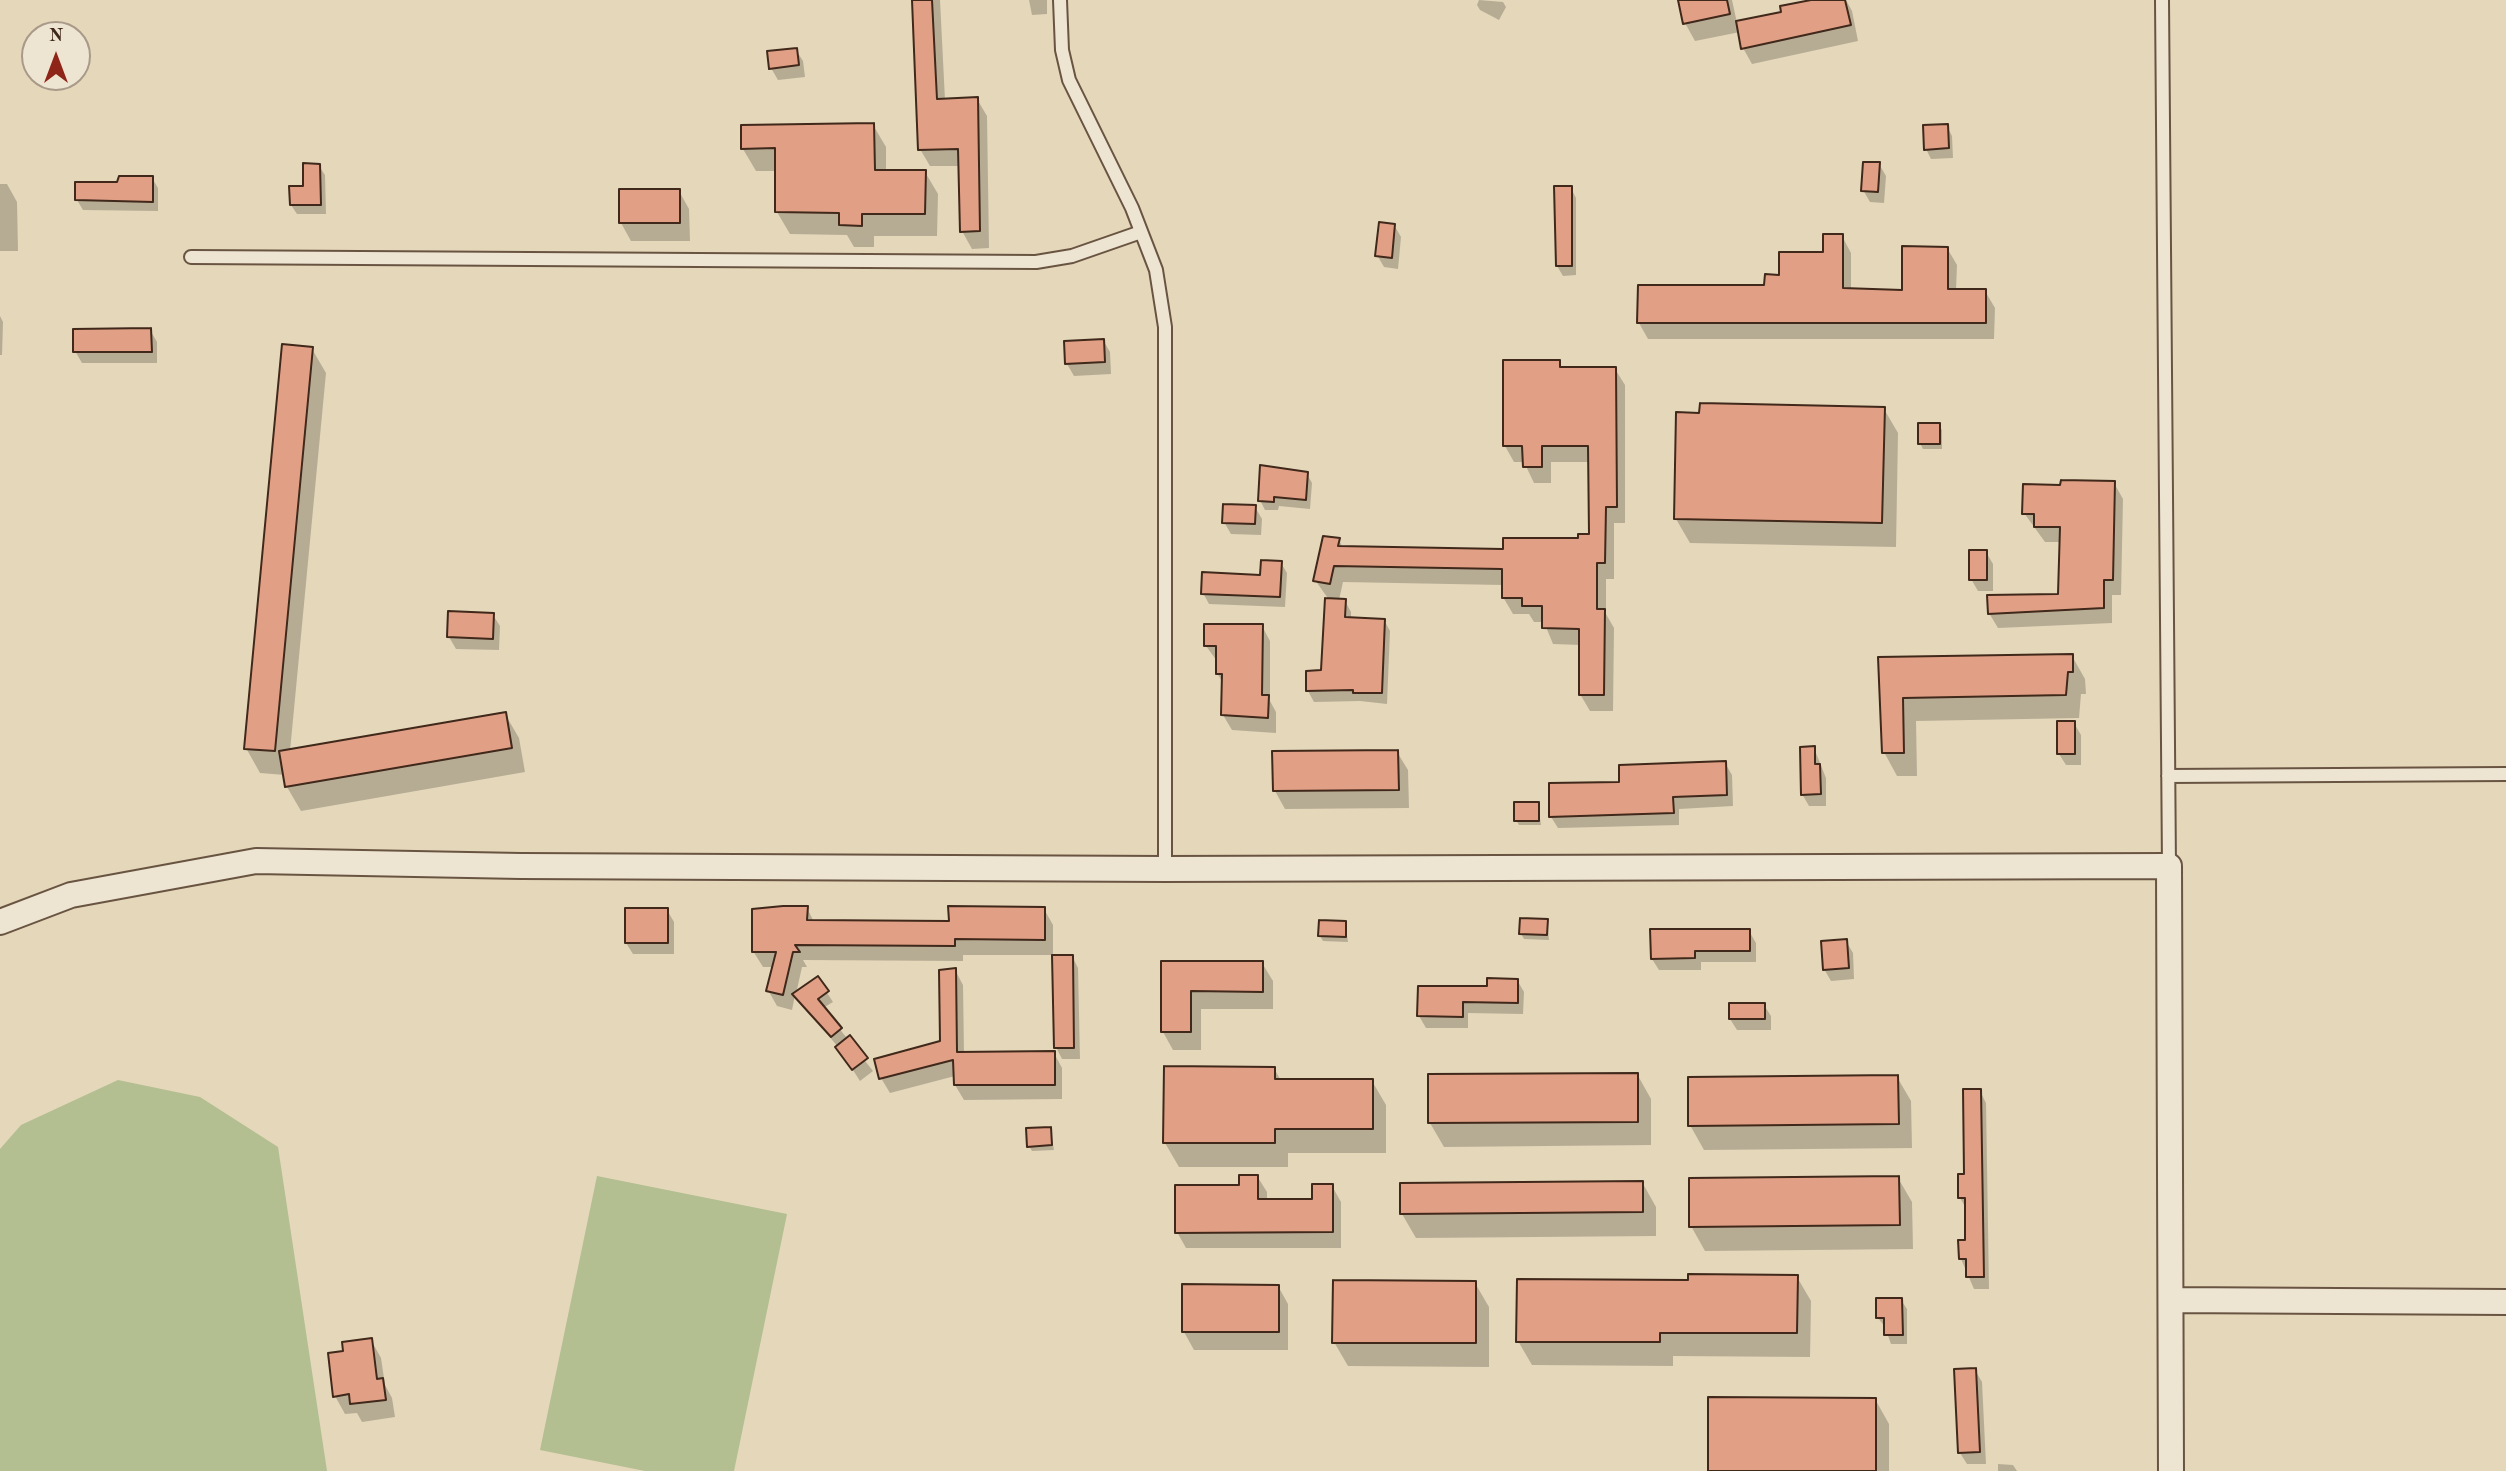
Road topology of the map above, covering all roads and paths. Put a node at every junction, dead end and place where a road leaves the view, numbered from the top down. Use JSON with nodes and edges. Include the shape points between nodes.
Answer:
{"nodes":[{"id":1,"x":1060,"y":0,"type":"edge"},
{"id":2,"x":2162,"y":0,"type":"edge"},
{"id":3,"x":1141,"y":232,"type":"junction"},
{"id":4,"x":191,"y":257,"type":"dead end"},
{"id":5,"x":2506,"y":774,"type":"edge"},
{"id":6,"x":2168,"y":776,"type":"junction"},
{"id":7,"x":2169,"y":866,"type":"junction"},
{"id":8,"x":1165,"y":869,"type":"junction"},
{"id":9,"x":0,"y":922,"type":"edge"},
{"id":10,"x":2171,"y":1300,"type":"junction"},
{"id":11,"x":2506,"y":1301,"type":"edge"},
{"id":12,"x":2171,"y":1471,"type":"edge"}],
"edges":[{"from":1,"to":3,"type":"lane","via":[[1062,50],[1069,80]]},
{"from":2,"to":6,"type":"lane"},
{"from":3,"to":4,"type":"lane","via":[[1072,257],[1036,262]]},
{"from":3,"to":8,"type":"lane","via":[[1156,270],[1165,327]]},
{"from":5,"to":6,"type":"lane"},
{"from":6,"to":7,"type":"lane"},
{"from":7,"to":8,"type":"street"},
{"from":7,"to":10,"type":"street"},
{"from":8,"to":9,"type":"street","via":[[256,861],[71,895]]},
{"from":10,"to":11,"type":"street"},
{"from":10,"to":12,"type":"street"}]}
